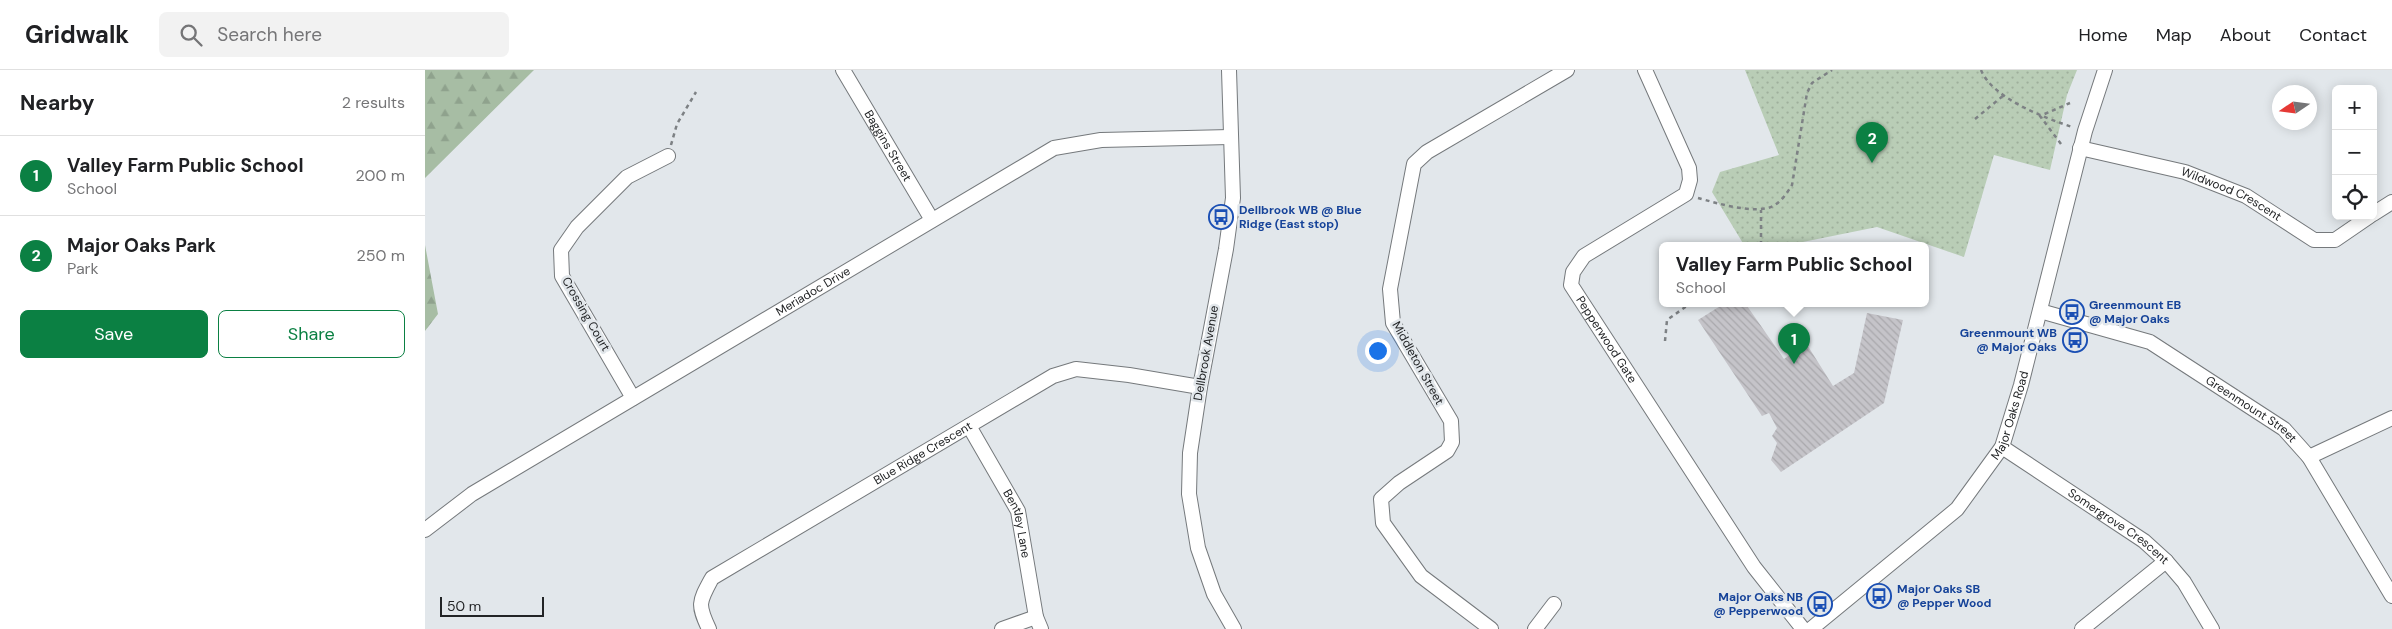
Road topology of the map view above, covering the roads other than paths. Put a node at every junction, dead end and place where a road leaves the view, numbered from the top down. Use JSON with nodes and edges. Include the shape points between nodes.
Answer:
{"nodes":[{"id":1,"x":843,"y":70,"type":"edge"},
{"id":2,"x":1229,"y":70,"type":"edge"},
{"id":3,"x":1567,"y":70,"type":"edge"},
{"id":4,"x":1645,"y":70,"type":"edge"},
{"id":5,"x":2105,"y":70,"type":"edge"},
{"id":6,"x":1230,"y":137,"type":"junction"},
{"id":7,"x":2080,"y":148,"type":"junction"},
{"id":8,"x":667,"y":156,"type":"road end"},
{"id":9,"x":2392,"y":202,"type":"edge"},
{"id":10,"x":2377,"y":211,"type":"edge"},
{"id":11,"x":933,"y":220,"type":"junction"},
{"id":12,"x":2364,"y":220,"type":"edge"},
{"id":13,"x":2039,"y":311,"type":"junction"},
{"id":14,"x":1199,"y":387,"type":"junction"},
{"id":15,"x":633,"y":398,"type":"junction"},
{"id":16,"x":2392,"y":418,"type":"edge"},
{"id":17,"x":969,"y":426,"type":"junction"},
{"id":18,"x":2002,"y":447,"type":"junction"},
{"id":19,"x":2309,"y":457,"type":"junction"},
{"id":20,"x":425,"y":530,"type":"edge"},
{"id":21,"x":2167,"y":561,"type":"junction"},
{"id":22,"x":2392,"y":596,"type":"edge"},
{"id":23,"x":1554,"y":604,"type":"dead end"},
{"id":24,"x":1039,"y":623,"type":"edge"},
{"id":25,"x":709,"y":629,"type":"edge"},
{"id":26,"x":1001,"y":629,"type":"edge"},
{"id":27,"x":1234,"y":629,"type":"edge"},
{"id":28,"x":1491,"y":629,"type":"edge"},
{"id":29,"x":1535,"y":629,"type":"edge"},
{"id":30,"x":1803,"y":629,"type":"edge"},
{"id":31,"x":1811,"y":629,"type":"edge"},
{"id":32,"x":2082,"y":629,"type":"edge"},
{"id":33,"x":2212,"y":629,"type":"edge"}],
"edges":[{"from":1,"to":11,"type":"street","name":"Baggins Street"},
{"from":2,"to":6,"type":"street","name":"Dellbrook Avenue"},
{"from":3,"to":28,"type":"street","name":"Middleton Street","via":[[1427,152],[1414,164],[1390,289],[1393,323],[1451,421],[1452,442],[1447,451],[1381,499],[1383,523],[1421,576]]},
{"from":4,"to":30,"type":"street","name":"Pepperwood Gate","via":[[1689,168],[1686,194],[1584,256],[1573,272],[1571,285],[1754,567]]},
{"from":5,"to":7,"type":"street","name":"Major Oaks Road"},
{"from":6,"to":11,"type":"street","name":"Meriadoc Drive","via":[[1101,140],[1054,148]]},
{"from":6,"to":14,"type":"street","name":"Dellbrook Avenue","via":[[1233,198]]},
{"from":7,"to":12,"type":"street","name":"Wildwood Crescent","via":[[2185,172],[2246,196],[2314,240],[2335,240]]},
{"from":7,"to":13,"type":"street","name":"Major Oaks Road"},
{"from":8,"to":15,"type":"street","name":"Crossing Court","via":[[627,177],[577,227],[561,250],[562,276]]},
{"from":9,"to":10,"type":"street"},
{"from":11,"to":15,"type":"street","name":"Meriadoc Drive"},
{"from":13,"to":18,"type":"street","name":"Major Oaks Road"},
{"from":13,"to":19,"type":"street","name":"Greenmount Street","via":[[2150,342],[2284,429]]},
{"from":14,"to":17,"type":"street","name":"Blue Ridge Crescent","via":[[1077,370],[1053,376]]},
{"from":14,"to":27,"type":"street","name":"Dellbrook Avenue","via":[[1190,453],[1189,494],[1199,548],[1214,594]]},
{"from":15,"to":20,"type":"street","name":"Meriadoc Drive","via":[[472,494]]},
{"from":16,"to":19,"type":"street"},
{"from":17,"to":24,"type":"street","name":"Bentley Lane","via":[[1017,511]]},
{"from":17,"to":25,"type":"street","name":"Blue Ridge Crescent","via":[[712,578],[702,596],[700,610]]},
{"from":18,"to":21,"type":"street","name":"Somergrove Crescent","via":[[2144,541]]},
{"from":18,"to":31,"type":"street","name":"Major Oaks Road","via":[[1957,509]]},
{"from":19,"to":22,"type":"street","name":"Greenmount Street"},
{"from":21,"to":32,"type":"street"},
{"from":21,"to":33,"type":"street","name":"Somergrove Crescent","via":[[2184,582]]},
{"from":23,"to":29,"type":"street"},
{"from":24,"to":26,"type":"street"}]}
